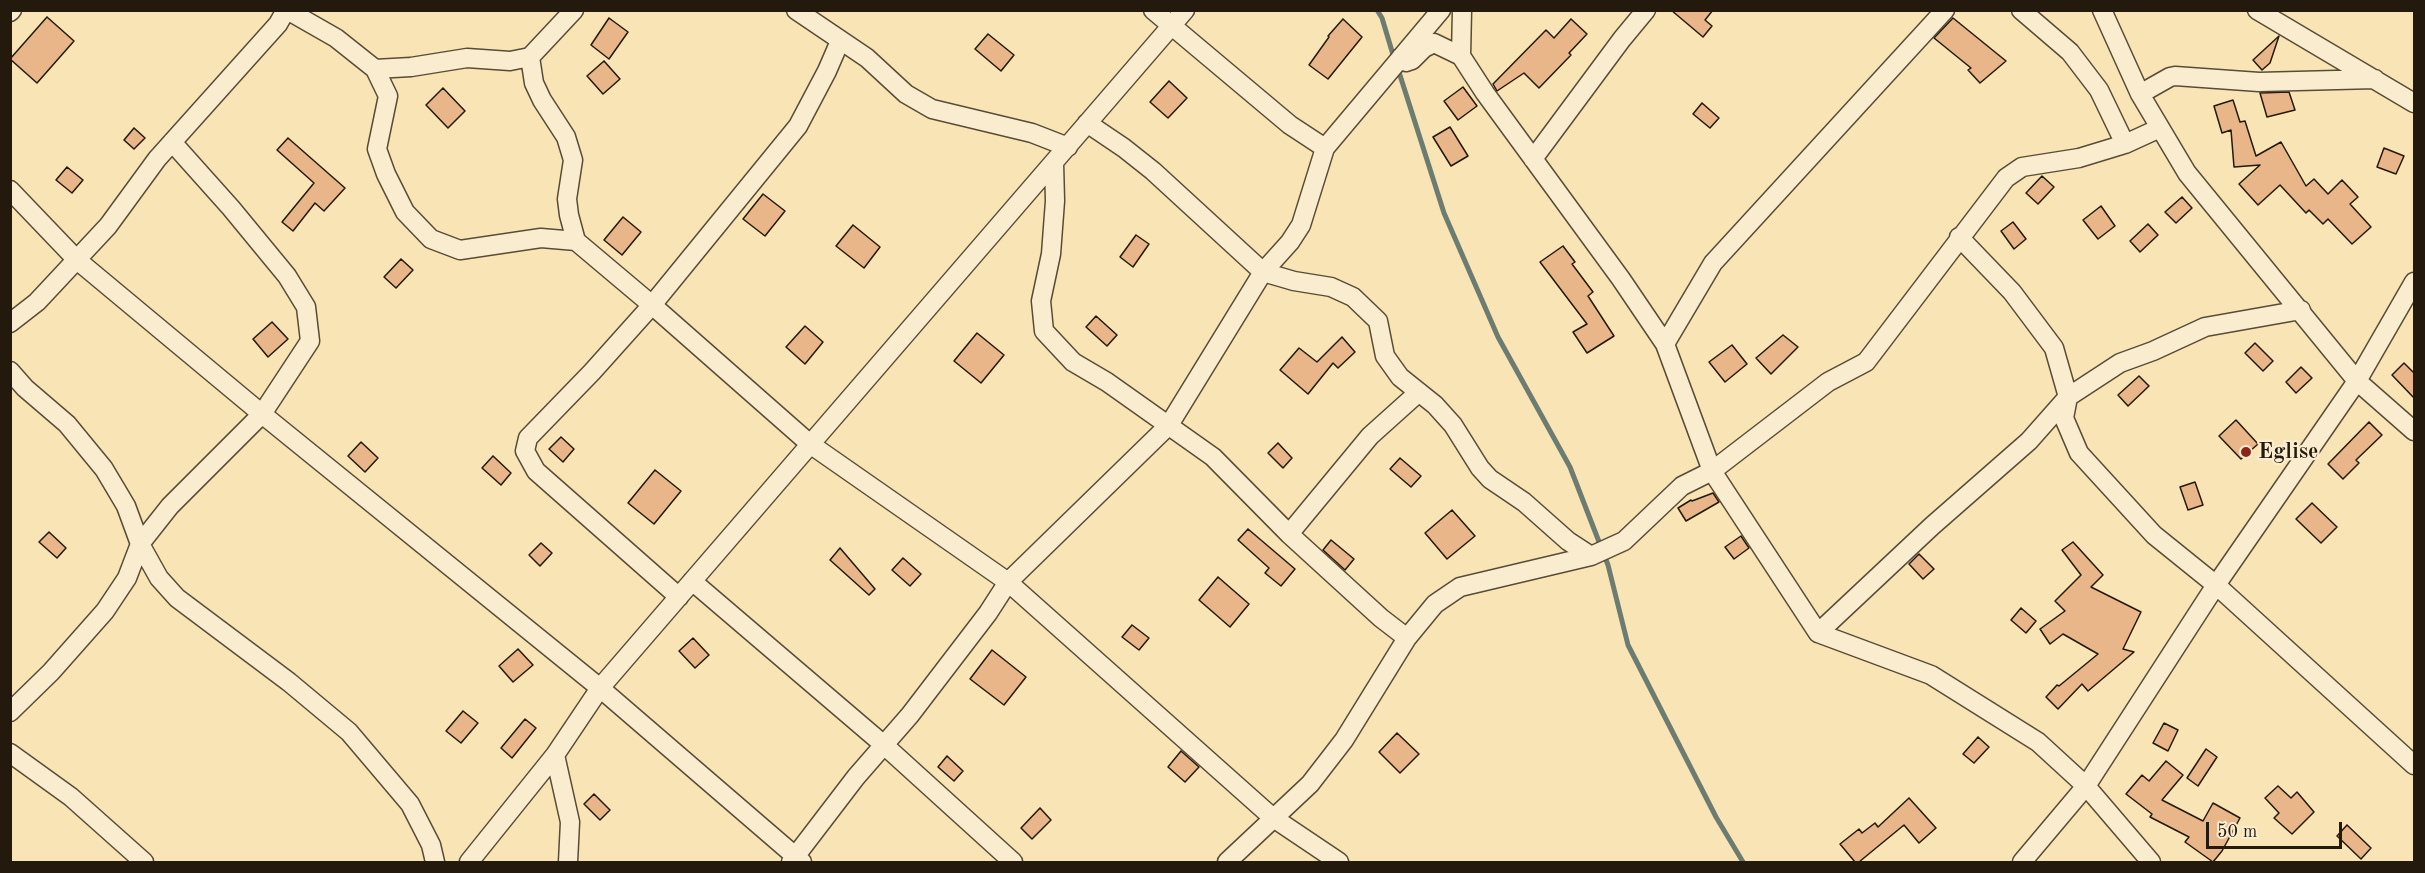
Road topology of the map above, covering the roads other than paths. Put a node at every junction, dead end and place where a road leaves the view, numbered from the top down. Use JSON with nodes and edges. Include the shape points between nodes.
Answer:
{"nodes":[{"id":1,"x":287,"y":10,"type":"edge"},
{"id":2,"x":574,"y":10,"type":"edge"},
{"id":3,"x":796,"y":10,"type":"edge"},
{"id":4,"x":1153,"y":10,"type":"edge"},
{"id":5,"x":1185,"y":10,"type":"edge"},
{"id":6,"x":1441,"y":10,"type":"edge"},
{"id":7,"x":1462,"y":10,"type":"edge"},
{"id":8,"x":1646,"y":10,"type":"edge"},
{"id":9,"x":1945,"y":10,"type":"edge"},
{"id":10,"x":2021,"y":10,"type":"edge"},
{"id":11,"x":2102,"y":10,"type":"edge"},
{"id":12,"x":2257,"y":10,"type":"edge"},
{"id":13,"x":1171,"y":26,"type":"junction"},
{"id":14,"x":840,"y":41,"type":"junction"},
{"id":15,"x":1461,"y":56,"type":"junction"},
{"id":16,"x":530,"y":57,"type":"junction"},
{"id":17,"x":1401,"y":57,"type":"junction"},
{"id":18,"x":375,"y":69,"type":"junction"},
{"id":19,"x":2375,"y":79,"type":"junction"},
{"id":20,"x":2140,"y":94,"type":"junction"},
{"id":21,"x":2415,"y":103,"type":"edge"},
{"id":22,"x":1087,"y":123,"type":"junction"},
{"id":23,"x":2160,"y":128,"type":"junction"},
{"id":24,"x":172,"y":142,"type":"junction"},
{"id":25,"x":2126,"y":144,"type":"junction"},
{"id":26,"x":1068,"y":147,"type":"junction"},
{"id":27,"x":1325,"y":148,"type":"junction"},
{"id":28,"x":1533,"y":159,"type":"junction"},
{"id":29,"x":1054,"y":163,"type":"junction"},
{"id":30,"x":10,"y":190,"type":"edge"},
{"id":31,"x":1959,"y":237,"type":"junction"},
{"id":32,"x":576,"y":241,"type":"junction"},
{"id":33,"x":77,"y":260,"type":"junction"},
{"id":34,"x":1263,"y":272,"type":"junction"},
{"id":35,"x":2415,"y":282,"type":"edge"},
{"id":36,"x":652,"y":306,"type":"junction"},
{"id":37,"x":2301,"y":310,"type":"junction"},
{"id":38,"x":10,"y":323,"type":"edge"},
{"id":39,"x":1665,"y":344,"type":"junction"},
{"id":40,"x":10,"y":371,"type":"edge"},
{"id":41,"x":2357,"y":381,"type":"junction"},
{"id":42,"x":1419,"y":392,"type":"junction"},
{"id":43,"x":2068,"y":397,"type":"junction"},
{"id":44,"x":262,"y":414,"type":"junction"},
{"id":45,"x":1169,"y":425,"type":"junction"},
{"id":46,"x":2415,"y":431,"type":"edge"},
{"id":47,"x":810,"y":444,"type":"junction"},
{"id":48,"x":1712,"y":471,"type":"junction"},
{"id":49,"x":1289,"y":534,"type":"junction"},
{"id":50,"x":140,"y":544,"type":"junction"},
{"id":51,"x":1591,"y":556,"type":"junction"},
{"id":52,"x":692,"y":581,"type":"junction"},
{"id":53,"x":1008,"y":582,"type":"junction"},
{"id":54,"x":2216,"y":585,"type":"junction"},
{"id":55,"x":679,"y":597,"type":"junction"},
{"id":56,"x":1818,"y":633,"type":"junction"},
{"id":57,"x":1407,"y":638,"type":"junction"},
{"id":58,"x":600,"y":688,"type":"junction"},
{"id":59,"x":10,"y":712,"type":"edge"},
{"id":60,"x":884,"y":745,"type":"junction"},
{"id":61,"x":10,"y":753,"type":"edge"},
{"id":62,"x":555,"y":755,"type":"junction"},
{"id":63,"x":2415,"y":765,"type":"edge"},
{"id":64,"x":2086,"y":786,"type":"junction"},
{"id":65,"x":1272,"y":818,"type":"junction"},
{"id":66,"x":797,"y":861,"type":"edge"},
{"id":67,"x":144,"y":862,"type":"edge"},
{"id":68,"x":435,"y":862,"type":"edge"},
{"id":69,"x":469,"y":862,"type":"edge"},
{"id":70,"x":568,"y":862,"type":"edge"},
{"id":71,"x":1012,"y":862,"type":"edge"},
{"id":72,"x":1227,"y":862,"type":"edge"},
{"id":73,"x":1339,"y":862,"type":"edge"},
{"id":74,"x":2022,"y":862,"type":"edge"},
{"id":75,"x":2151,"y":862,"type":"edge"}],
"edges":[{"from":1,"to":18,"type":"street","via":[[336,38]]},
{"from":1,"to":24,"type":"street"},
{"from":2,"to":16,"type":"street"},
{"from":3,"to":14,"type":"street"},
{"from":4,"to":13,"type":"street"},
{"from":5,"to":13,"type":"street"},
{"from":6,"to":17,"type":"street"},
{"from":7,"to":15,"type":"street"},
{"from":8,"to":28,"type":"street"},
{"from":9,"to":39,"type":"street","via":[[1713,263]]},
{"from":10,"to":25,"type":"street","via":[[2070,52],[2099,90]]},
{"from":11,"to":20,"type":"street"},
{"from":12,"to":19,"type":"street"},
{"from":13,"to":22,"type":"street"},
{"from":13,"to":27,"type":"street","via":[[1290,125]]},
{"from":14,"to":26,"type":"street","via":[[867,58],[906,94],[932,109],[1032,133]]},
{"from":14,"to":36,"type":"street","via":[[798,126]]},
{"from":15,"to":17,"type":"street","via":[[1434,43],[1412,60],[1406,62]]},
{"from":15,"to":28,"type":"street"},
{"from":16,"to":18,"type":"street","via":[[510,62],[467,58]]},
{"from":16,"to":32,"type":"street","via":[[534,83],[567,137],[573,160],[567,199]]},
{"from":17,"to":27,"type":"street"},
{"from":18,"to":32,"type":"street","via":[[388,96],[377,149],[405,212],[431,239],[460,250],[541,238]]},
{"from":19,"to":20,"type":"street","via":[[2259,82],[2175,76]]},
{"from":19,"to":21,"type":"street"},
{"from":20,"to":23,"type":"street"},
{"from":22,"to":26,"type":"street"},
{"from":22,"to":34,"type":"street","via":[[1153,171]]},
{"from":23,"to":25,"type":"street"},
{"from":23,"to":37,"type":"street","via":[[2187,172]]},
{"from":24,"to":33,"type":"street"},
{"from":24,"to":44,"type":"street","via":[[287,276],[306,307],[310,341]]},
{"from":25,"to":31,"type":"street","via":[[2079,158],[2022,167],[2006,178]]},
{"from":26,"to":29,"type":"street"},
{"from":27,"to":34,"type":"street","via":[[1301,225]]},
{"from":28,"to":39,"type":"street"},
{"from":29,"to":45,"type":"street","via":[[1051,254],[1041,301],[1044,331],[1073,362]]},
{"from":29,"to":47,"type":"street"},
{"from":30,"to":33,"type":"street"},
{"from":31,"to":43,"type":"street","via":[[2012,292],[2055,348]]},
{"from":31,"to":48,"type":"street","via":[[1866,362],[1828,382]]},
{"from":32,"to":36,"type":"street"},
{"from":33,"to":38,"type":"street","via":[[37,302]]},
{"from":33,"to":44,"type":"street"},
{"from":34,"to":42,"type":"street","via":[[1331,287],[1353,297],[1378,321],[1389,362]]},
{"from":34,"to":45,"type":"street"},
{"from":35,"to":41,"type":"street"},
{"from":36,"to":47,"type":"street"},
{"from":36,"to":55,"type":"street","via":[[528,438],[525,451],[536,471]]},
{"from":37,"to":41,"type":"street"},
{"from":37,"to":43,"type":"street","via":[[2205,327],[2120,363]]},
{"from":39,"to":48,"type":"street"},
{"from":40,"to":50,"type":"street","via":[[67,424],[104,469],[126,506]]},
{"from":41,"to":46,"type":"street"},
{"from":41,"to":54,"type":"street"},
{"from":42,"to":49,"type":"street","via":[[1370,436]]},
{"from":42,"to":51,"type":"street","via":[[1453,425],[1490,479]]},
{"from":43,"to":54,"type":"street","via":[[2064,418],[2079,453],[2154,535]]},
{"from":43,"to":56,"type":"street","via":[[2029,441]]},
{"from":44,"to":50,"type":"street","via":[[170,506]]},
{"from":44,"to":58,"type":"street"},
{"from":45,"to":49,"type":"street","via":[[1213,457]]},
{"from":45,"to":53,"type":"street"},
{"from":47,"to":52,"type":"street"},
{"from":47,"to":53,"type":"street"},
{"from":48,"to":51,"type":"street","via":[[1682,486],[1624,541]]},
{"from":48,"to":56,"type":"street"},
{"from":49,"to":57,"type":"street"},
{"from":50,"to":59,"type":"street","via":[[127,578],[105,611]]},
{"from":50,"to":68,"type":"street","via":[[159,578],[177,598],[349,732],[410,804],[431,844]]},
{"from":51,"to":57,"type":"street","via":[[1460,587],[1435,604]]},
{"from":52,"to":55,"type":"street"},
{"from":52,"to":60,"type":"street"},
{"from":53,"to":60,"type":"street"},
{"from":53,"to":65,"type":"street"},
{"from":54,"to":63,"type":"street"},
{"from":54,"to":64,"type":"street"},
{"from":55,"to":58,"type":"street"},
{"from":56,"to":64,"type":"street","via":[[1931,675],[2037,742]]},
{"from":57,"to":65,"type":"street","via":[[1344,740],[1310,784]]},
{"from":58,"to":62,"type":"street"},
{"from":58,"to":66,"type":"street"},
{"from":60,"to":66,"type":"street"},
{"from":60,"to":71,"type":"street"},
{"from":61,"to":67,"type":"street","via":[[71,797]]},
{"from":62,"to":69,"type":"street"},
{"from":62,"to":70,"type":"street","via":[[570,822]]},
{"from":64,"to":74,"type":"street"},
{"from":64,"to":75,"type":"street"},
{"from":65,"to":72,"type":"street"},
{"from":65,"to":73,"type":"street"}]}
